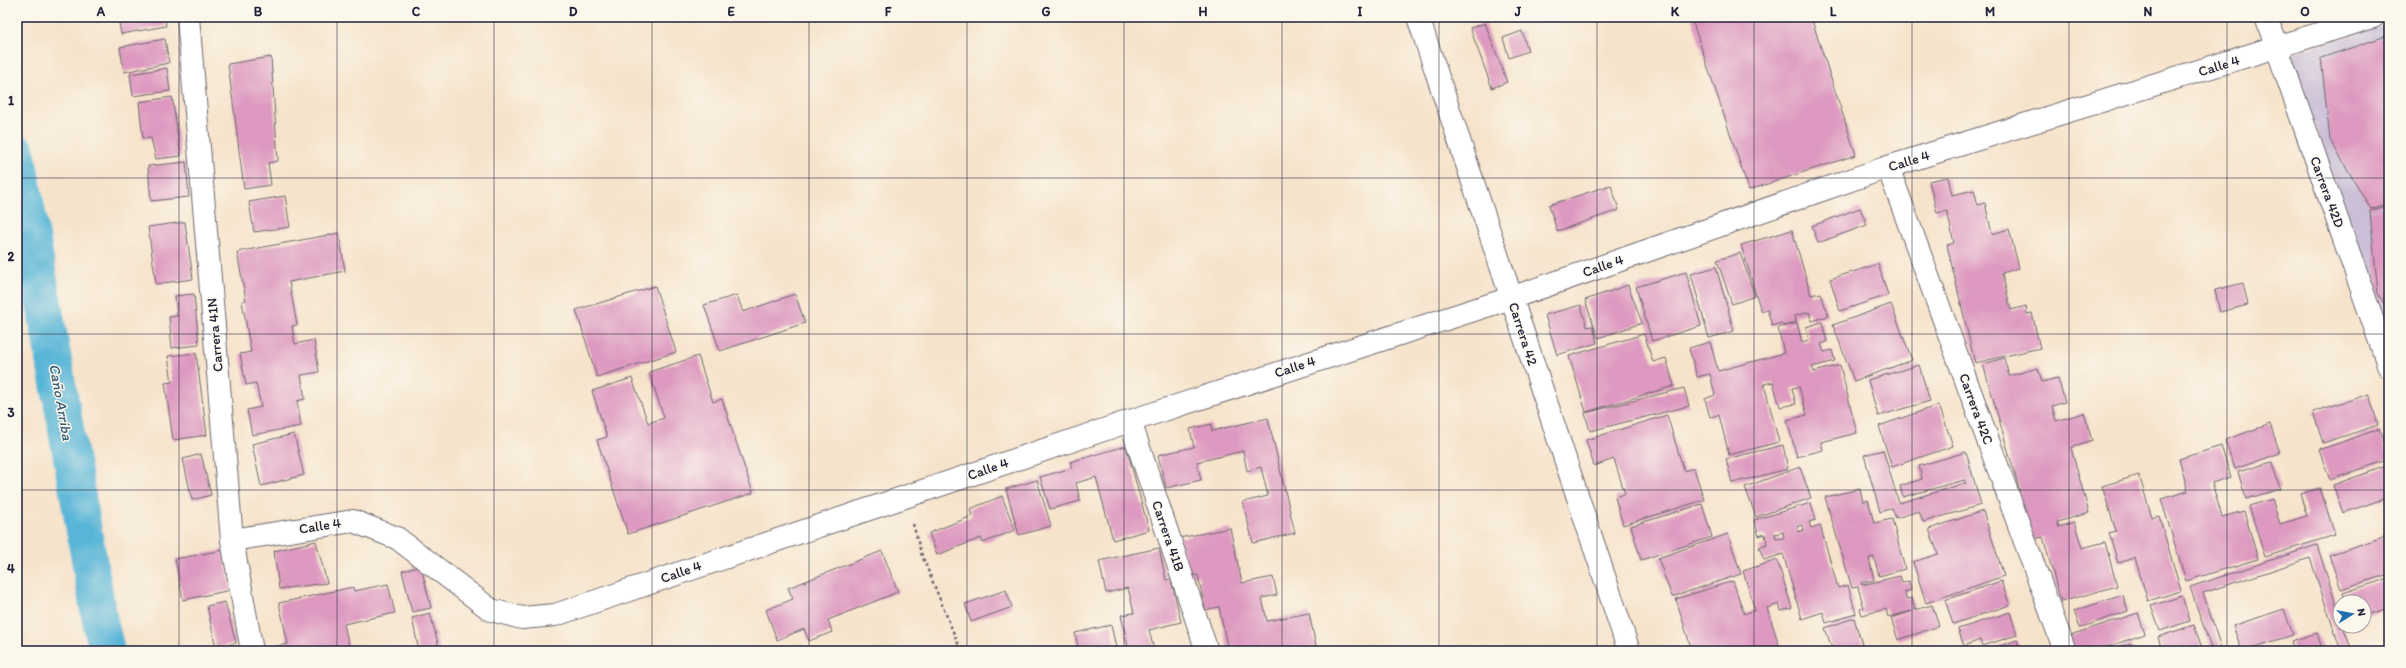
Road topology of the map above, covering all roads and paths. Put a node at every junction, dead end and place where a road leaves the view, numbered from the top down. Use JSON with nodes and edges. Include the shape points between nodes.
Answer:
{"nodes":[{"id":1,"x":188,"y":17,"type":"edge"},
{"id":2,"x":1418,"y":17,"type":"edge"},
{"id":3,"x":2266,"y":17,"type":"edge"},
{"id":4,"x":2373,"y":17,"type":"edge"},
{"id":5,"x":2276,"y":49,"type":"junction"},
{"id":6,"x":1888,"y":167,"type":"junction"},
{"id":7,"x":1511,"y":298,"type":"junction"},
{"id":8,"x":2389,"y":367,"type":"edge"},
{"id":9,"x":1130,"y":421,"type":"junction"},
{"id":10,"x":904,"y":497,"type":"junction"},
{"id":11,"x":232,"y":540,"type":"junction"},
{"id":12,"x":252,"y":651,"type":"edge"},
{"id":13,"x":961,"y":651,"type":"edge"},
{"id":14,"x":1207,"y":651,"type":"edge"},
{"id":15,"x":1629,"y":651,"type":"edge"},
{"id":16,"x":2065,"y":651,"type":"edge"}],
"edges":[{"from":1,"to":11,"type":"street","name":"Carrera 41N"},
{"from":2,"to":7,"type":"street","name":"Carrera 42"},
{"from":3,"to":5,"type":"street","name":"Carrera 42D"},
{"from":4,"to":5,"type":"street","name":"Calle 4"},
{"from":5,"to":6,"type":"street","name":"Calle 4"},
{"from":5,"to":8,"type":"street","name":"Carrera 42D"},
{"from":6,"to":7,"type":"street","name":"Calle 4"},
{"from":6,"to":16,"type":"street","name":"Carrera 42C"},
{"from":7,"to":9,"type":"street","name":"Calle 4"},
{"from":7,"to":15,"type":"street","name":"Carrera 42"},
{"from":9,"to":10,"type":"street","name":"Calle 4"},
{"from":9,"to":14,"type":"street","name":"Carrera 41B"},
{"from":10,"to":11,"type":"street","name":"Calle 4","via":[[554,615],[522,618],[491,610],[397,538],[353,521]]},
{"from":10,"to":13,"type":"path","via":[[921,553]]},
{"from":11,"to":12,"type":"street","name":"Carrera 41N"}]}
